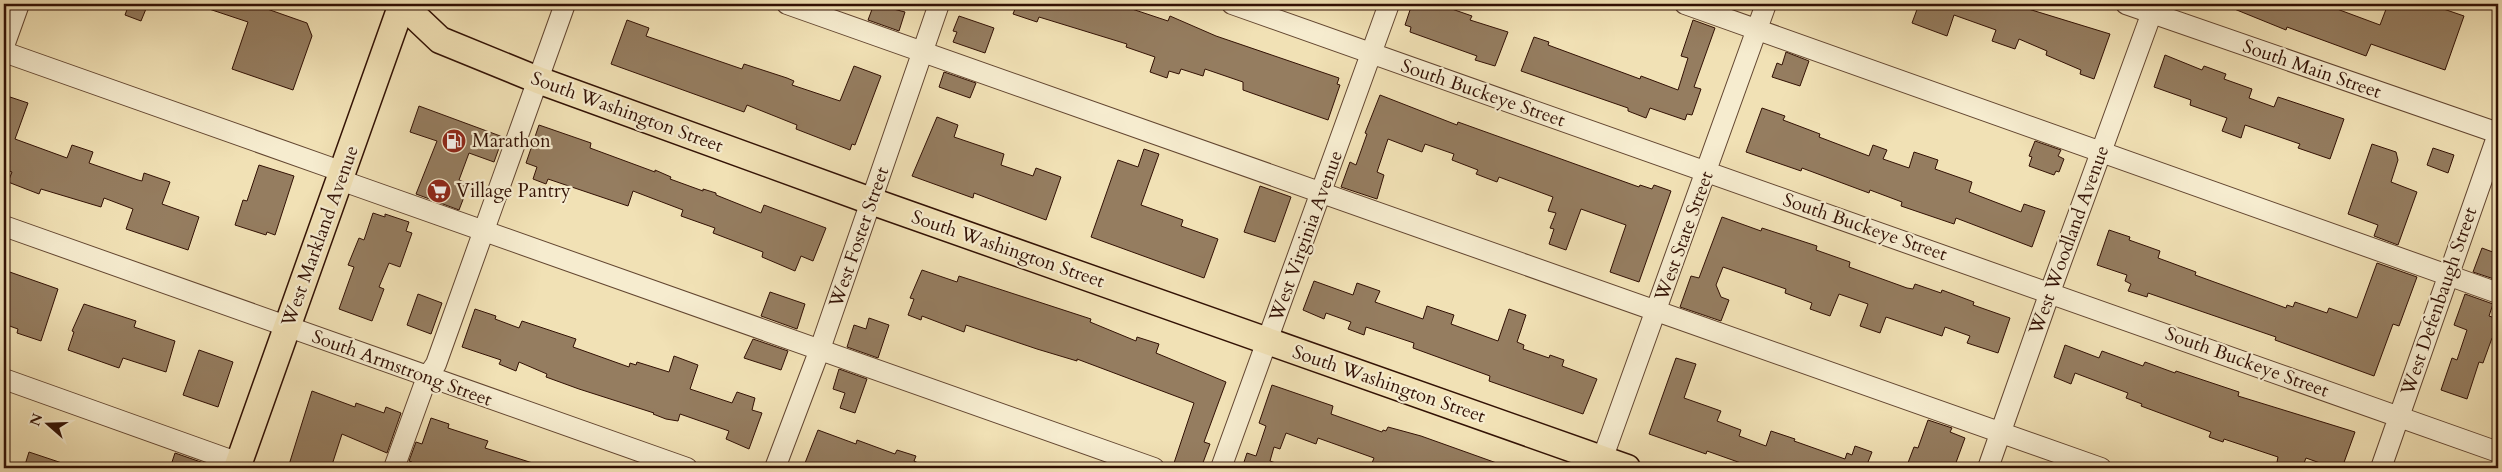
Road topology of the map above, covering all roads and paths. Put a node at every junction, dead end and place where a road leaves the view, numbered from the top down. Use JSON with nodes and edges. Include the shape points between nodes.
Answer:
{"nodes":[{"id":1,"x":19,"y":4,"type":"edge"},
{"id":2,"x":402,"y":4,"type":"edge"},
{"id":3,"x":564,"y":4,"type":"edge"},
{"id":4,"x":787,"y":4,"type":"edge"},
{"id":5,"x":939,"y":4,"type":"edge"},
{"id":6,"x":1232,"y":4,"type":"edge"},
{"id":7,"x":1389,"y":4,"type":"edge"},
{"id":8,"x":1685,"y":4,"type":"edge"},
{"id":9,"x":1766,"y":4,"type":"edge"},
{"id":10,"x":2126,"y":4,"type":"edge"},
{"id":11,"x":2154,"y":8,"type":"edge"},
{"id":12,"x":1756,"y":29,"type":"junction"},
{"id":13,"x":4,"y":46,"type":"edge"},
{"id":14,"x":923,"y":51,"type":"junction"},
{"id":15,"x":4,"y":52,"type":"edge"},
{"id":16,"x":1372,"y":53,"type":"junction"},
{"id":17,"x":538,"y":80,"type":"junction"},
{"id":18,"x":2498,"y":134,"type":"edge"},
{"id":19,"x":2101,"y":152,"type":"junction"},
{"id":20,"x":1707,"y":172,"type":"junction"},
{"id":21,"x":342,"y":176,"type":"junction"},
{"id":22,"x":1321,"y":194,"type":"junction"},
{"id":23,"x":871,"y":201,"type":"junction"},
{"id":24,"x":4,"y":226,"type":"edge"},
{"id":25,"x":482,"y":230,"type":"junction"},
{"id":26,"x":2449,"y":275,"type":"junction"},
{"id":27,"x":2050,"y":292,"type":"junction"},
{"id":28,"x":2498,"y":293,"type":"edge"},
{"id":29,"x":1656,"y":312,"type":"junction"},
{"id":30,"x":288,"y":327,"type":"junction"},
{"id":31,"x":1267,"y":341,"type":"junction"},
{"id":32,"x":820,"y":349,"type":"junction"},
{"id":33,"x":428,"y":377,"type":"junction"},
{"id":34,"x":4,"y":378,"type":"edge"},
{"id":35,"x":2399,"y":416,"type":"junction"},
{"id":36,"x":2001,"y":434,"type":"junction"},
{"id":37,"x":2498,"y":452,"type":"edge"},
{"id":38,"x":1601,"y":464,"type":"edge"},
{"id":39,"x":238,"y":466,"type":"edge"},
{"id":40,"x":394,"y":468,"type":"edge"},
{"id":41,"x":687,"y":468,"type":"edge"},
{"id":42,"x":775,"y":468,"type":"edge"},
{"id":43,"x":1154,"y":468,"type":"edge"},
{"id":44,"x":1221,"y":468,"type":"edge"},
{"id":45,"x":1628,"y":468,"type":"edge"},
{"id":46,"x":1988,"y":468,"type":"edge"},
{"id":47,"x":2101,"y":468,"type":"edge"},
{"id":48,"x":2381,"y":468,"type":"edge"}],
"edges":[{"from":1,"to":13,"type":"street"},
{"from":2,"to":17,"type":"main road","name":"South Washington Street","via":[[440,40]]},
{"from":2,"to":21,"type":"main road","name":"West Markland Avenue"},
{"from":3,"to":17,"type":"street"},
{"from":4,"to":14,"type":"street"},
{"from":5,"to":14,"type":"street","name":"West Foster Street"},
{"from":6,"to":16,"type":"street","name":"South Buckeye Street"},
{"from":7,"to":16,"type":"street","name":"West Virginia Avenue"},
{"from":8,"to":12,"type":"street"},
{"from":9,"to":12,"type":"street","name":"West State Street"},
{"from":10,"to":11,"type":"street","name":"South Main Street"},
{"from":11,"to":18,"type":"street","name":"South Main Street"},
{"from":11,"to":19,"type":"street","name":"West Woodland Avenue"},
{"from":12,"to":19,"type":"street"},
{"from":12,"to":20,"type":"street","name":"West State Street"},
{"from":14,"to":22,"type":"street"},
{"from":14,"to":23,"type":"street","name":"West Foster Street"},
{"from":15,"to":21,"type":"street"},
{"from":16,"to":20,"type":"street","name":"South Buckeye Street"},
{"from":16,"to":22,"type":"street","name":"West Virginia Avenue"},
{"from":17,"to":23,"type":"main road","name":"South Washington Street"},
{"from":17,"to":25,"type":"street"},
{"from":18,"to":26,"type":"street","name":"West Defenbaugh Street"},
{"from":19,"to":26,"type":"street"},
{"from":19,"to":27,"type":"street","name":"West Woodland Avenue"},
{"from":20,"to":27,"type":"street","name":"South Buckeye Street"},
{"from":20,"to":29,"type":"street","name":"West State Street"},
{"from":21,"to":25,"type":"street"},
{"from":21,"to":30,"type":"main road","name":"West Markland Avenue"},
{"from":22,"to":29,"type":"street"},
{"from":22,"to":31,"type":"street","name":"West Virginia Avenue"},
{"from":23,"to":31,"type":"main road","name":"South Washington Street"},
{"from":23,"to":32,"type":"street","name":"West Foster Street"},
{"from":24,"to":30,"type":"street","name":"South Armstrong Street"},
{"from":25,"to":32,"type":"street"},
{"from":25,"to":33,"type":"street","via":[[436,364]]},
{"from":26,"to":28,"type":"street"},
{"from":26,"to":35,"type":"street","name":"West Defenbaugh Street"},
{"from":27,"to":35,"type":"street","name":"South Buckeye Street"},
{"from":27,"to":36,"type":"street","name":"West Woodland Avenue"},
{"from":29,"to":36,"type":"street"},
{"from":29,"to":38,"type":"street","name":"West State Street"},
{"from":30,"to":33,"type":"street","name":"South Armstrong Street"},
{"from":30,"to":39,"type":"main road","name":"West Markland Avenue"},
{"from":31,"to":38,"type":"main road","name":"South Washington Street"},
{"from":31,"to":44,"type":"street","name":"West Virginia Avenue"},
{"from":32,"to":42,"type":"street","name":"West Foster Street"},
{"from":32,"to":43,"type":"street"},
{"from":33,"to":40,"type":"street"},
{"from":33,"to":41,"type":"street","name":"South Armstrong Street"},
{"from":34,"to":39,"type":"street"},
{"from":35,"to":37,"type":"street","name":"South Buckeye Street"},
{"from":35,"to":48,"type":"street","name":"West Defenbaugh Street"},
{"from":36,"to":46,"type":"street","name":"West Woodland Avenue"},
{"from":36,"to":47,"type":"street"},
{"from":38,"to":45,"type":"main road","name":"South Washington Street"}]}
